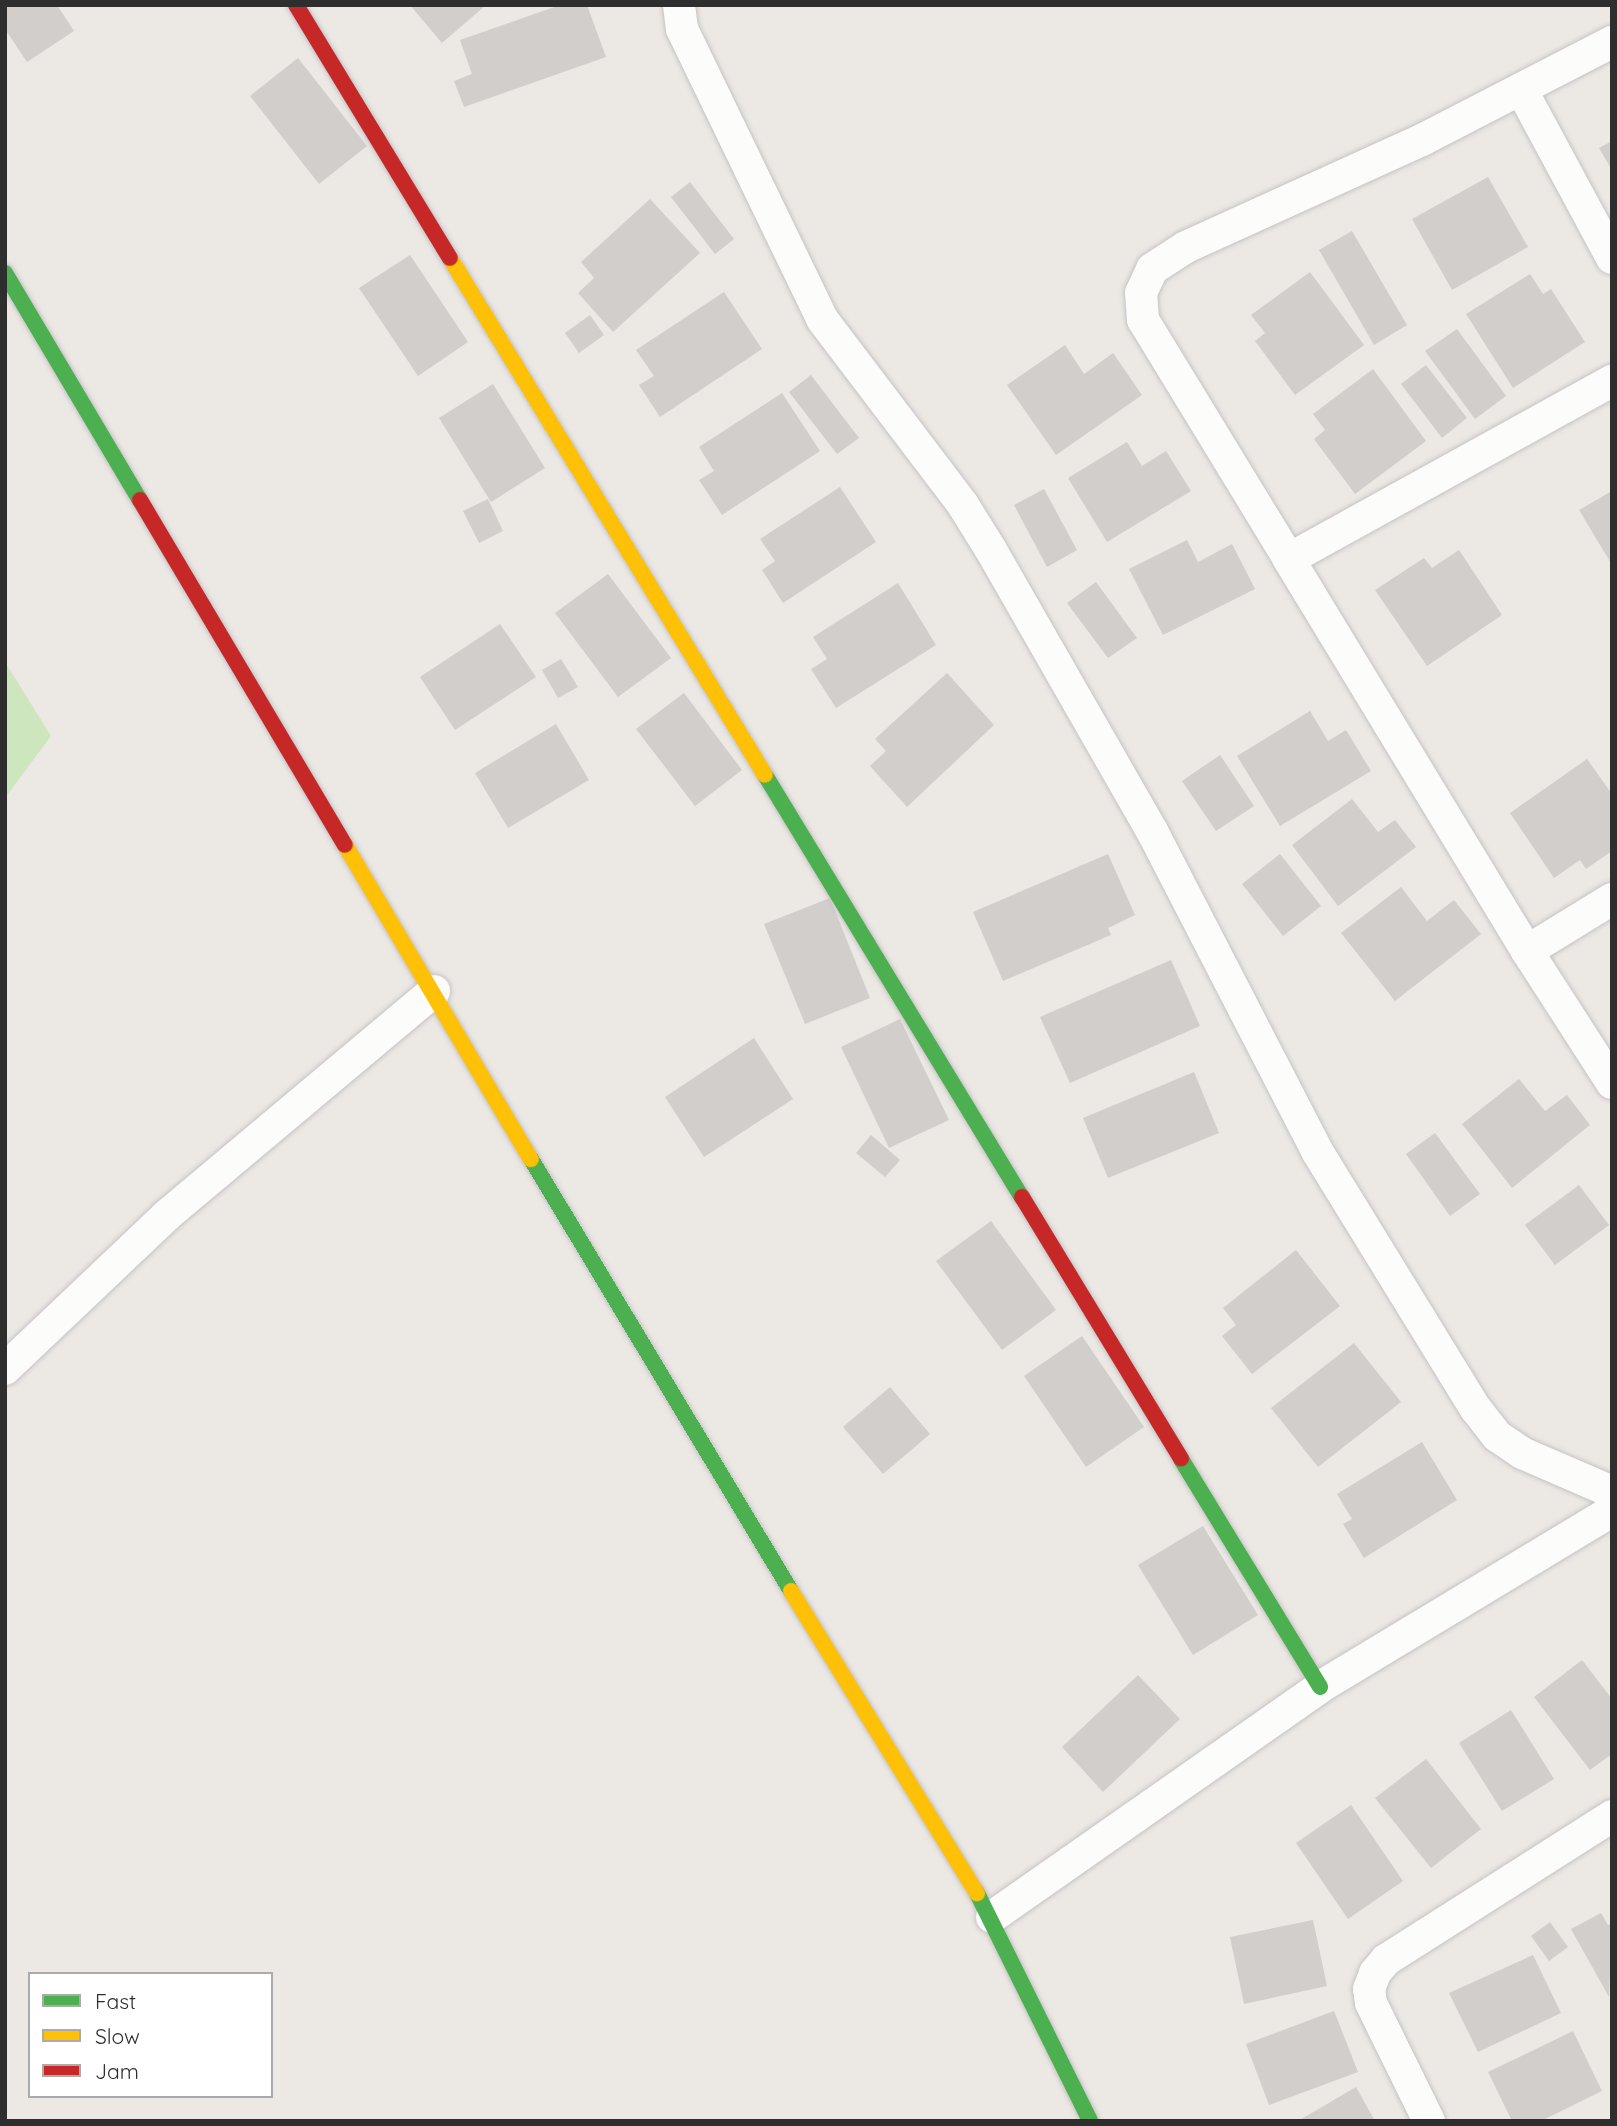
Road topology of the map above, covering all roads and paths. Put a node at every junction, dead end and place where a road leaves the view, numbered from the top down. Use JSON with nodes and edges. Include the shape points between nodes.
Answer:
{"nodes":[{"id":1,"x":296,"y":5,"type":"edge"},
{"id":2,"x":679,"y":5,"type":"edge"},
{"id":3,"x":1612,"y":42,"type":"edge"},
{"id":4,"x":1521,"y":89,"type":"junction"},
{"id":5,"x":1612,"y":258,"type":"edge"},
{"id":6,"x":5,"y":273,"type":"edge"},
{"id":7,"x":1612,"y":381,"type":"edge"},
{"id":8,"x":1289,"y":559,"type":"junction"},
{"id":9,"x":1612,"y":900,"type":"edge"},
{"id":10,"x":1527,"y":951,"type":"junction"},
{"id":11,"x":434,"y":991,"type":"junction"},
{"id":12,"x":1612,"y":1083,"type":"edge"},
{"id":13,"x":5,"y":1369,"type":"edge"},
{"id":14,"x":1612,"y":1492,"type":"edge"},
{"id":15,"x":1612,"y":1511,"type":"edge"},
{"id":16,"x":1320,"y":1687,"type":"junction"},
{"id":17,"x":1612,"y":1816,"type":"edge"},
{"id":18,"x":992,"y":1917,"type":"junction"},
{"id":19,"x":1090,"y":2121,"type":"edge"},
{"id":20,"x":1429,"y":2121,"type":"edge"}],
"edges":[{"from":1,"to":16,"type":"main road"},
{"from":2,"to":14,"type":"street","via":[[682,29],[822,318],[963,505],[991,550],[1152,831],[1317,1152],[1476,1409],[1497,1436],[1522,1453]]},
{"from":3,"to":4,"type":"street"},
{"from":4,"to":5,"type":"street"},
{"from":4,"to":8,"type":"street","via":[[1423,140],[1186,247],[1152,269],[1142,293],[1143,320]]},
{"from":6,"to":11,"type":"main road"},
{"from":7,"to":8,"type":"street"},
{"from":8,"to":10,"type":"street"},
{"from":9,"to":10,"type":"street"},
{"from":10,"to":12,"type":"street"},
{"from":11,"to":13,"type":"street","via":[[166,1216]]},
{"from":11,"to":18,"type":"main road","via":[[698,1440]]},
{"from":15,"to":16,"type":"street"},
{"from":16,"to":18,"type":"street"},
{"from":17,"to":20,"type":"street","via":[[1386,1960],[1375,1973],[1369,1989],[1371,2003]]},
{"from":18,"to":19,"type":"main road"}]}
